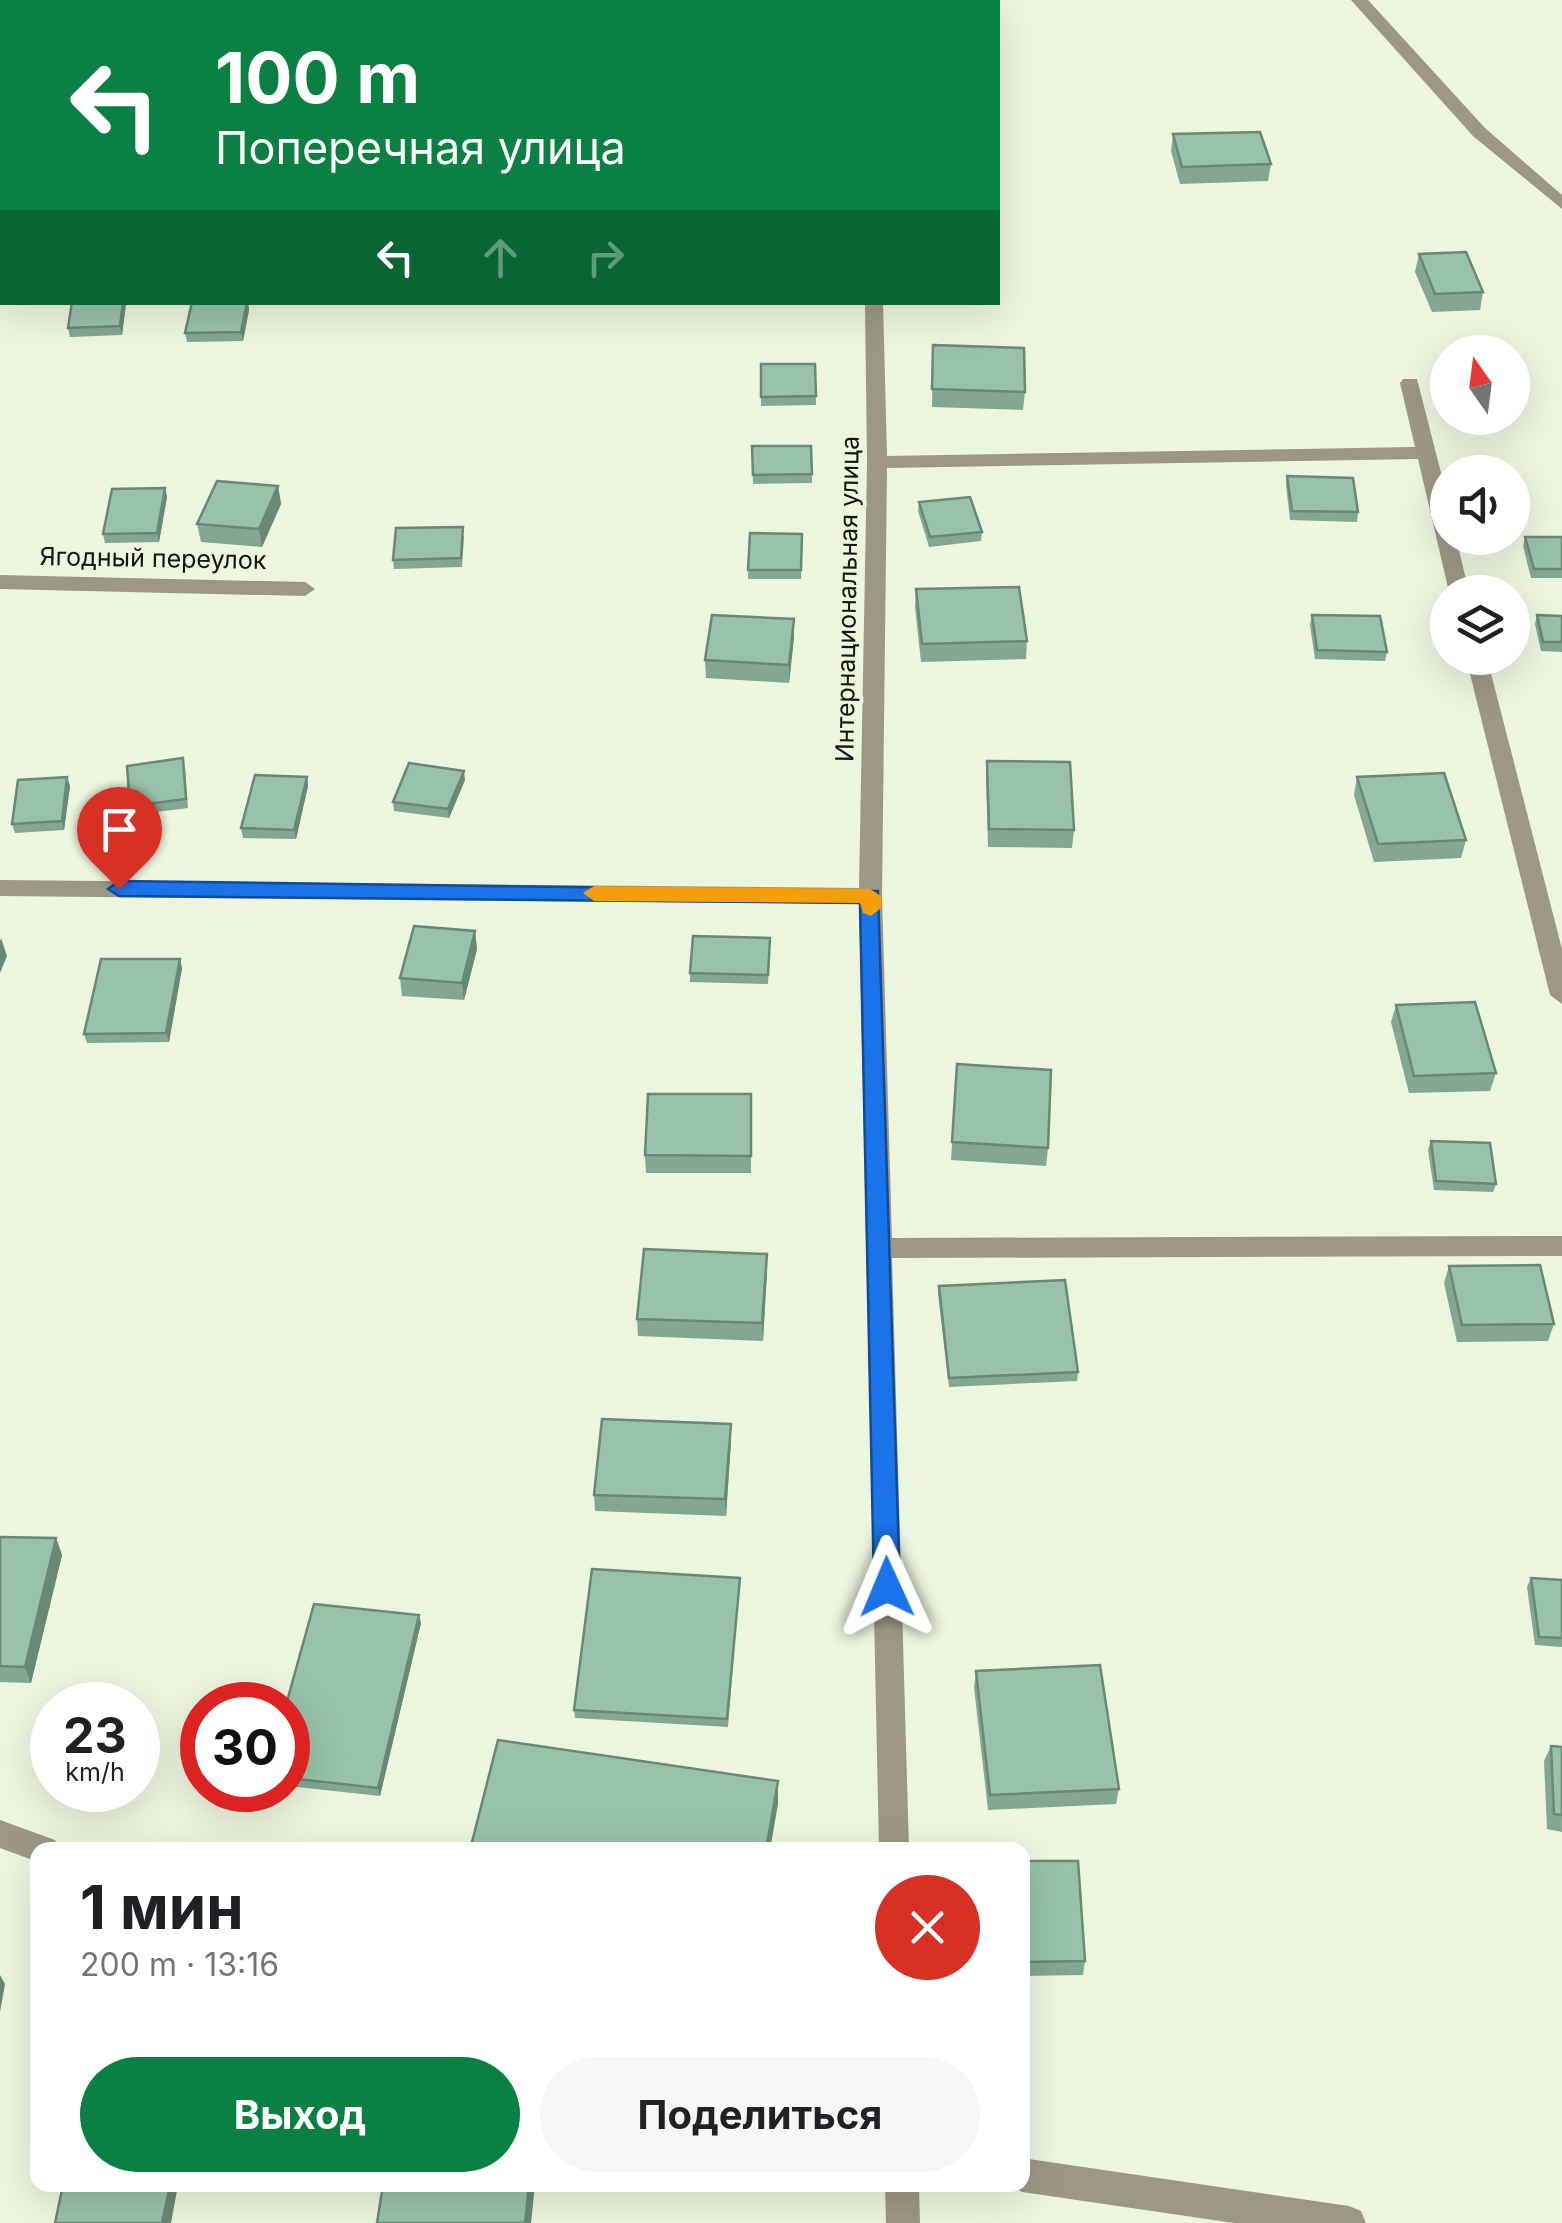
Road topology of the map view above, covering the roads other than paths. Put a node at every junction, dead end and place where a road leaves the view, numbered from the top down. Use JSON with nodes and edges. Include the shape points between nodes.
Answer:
{"nodes":[{"id":1,"x":1359,"y":0,"type":"edge"},
{"id":2,"x":1562,"y":204,"type":"edge"},
{"id":3,"x":874,"y":305,"type":"edge"},
{"id":4,"x":1410,"y":383,"type":"dead end"},
{"id":5,"x":1424,"y":453,"type":"junction"},
{"id":6,"x":877,"y":462,"type":"junction"},
{"id":7,"x":1456,"y":575,"type":"edge"},
{"id":8,"x":0,"y":582,"type":"edge"},
{"id":9,"x":306,"y":588,"type":"dead end"},
{"id":10,"x":1480,"y":675,"type":"edge"},
{"id":11,"x":0,"y":888,"type":"edge"},
{"id":12,"x":870,"y":896,"type":"junction"},
{"id":13,"x":1562,"y":996,"type":"edge"},
{"id":14,"x":1562,"y":1246,"type":"edge"},
{"id":15,"x":879,"y":1248,"type":"junction"},
{"id":16,"x":0,"y":1834,"type":"edge"},
{"id":17,"x":894,"y":1842,"type":"edge"},
{"id":18,"x":30,"y":1845,"type":"edge"},
{"id":19,"x":1030,"y":2176,"type":"edge"},
{"id":20,"x":902,"y":2192,"type":"edge"},
{"id":21,"x":903,"y":2223,"type":"edge"},
{"id":22,"x":1348,"y":2223,"type":"edge"}],
"edges":[{"from":1,"to":2,"type":"street","via":[[1479,132]]},
{"from":3,"to":6,"type":"street","name":"Интернациональная улица"},
{"from":4,"to":5,"type":"street"},
{"from":5,"to":6,"type":"street"},
{"from":5,"to":7,"type":"street"},
{"from":6,"to":12,"type":"street","name":"Интернациональная улица"},
{"from":8,"to":9,"type":"street","name":"Ягодный переулок"},
{"from":10,"to":13,"type":"street"},
{"from":11,"to":12,"type":"street"},
{"from":12,"to":15,"type":"street","name":"Интернациональная улица"},
{"from":14,"to":15,"type":"street"},
{"from":15,"to":17,"type":"street","name":"Интернациональная улица"},
{"from":16,"to":18,"type":"street"},
{"from":19,"to":22,"type":"street"},
{"from":20,"to":21,"type":"street"}]}
